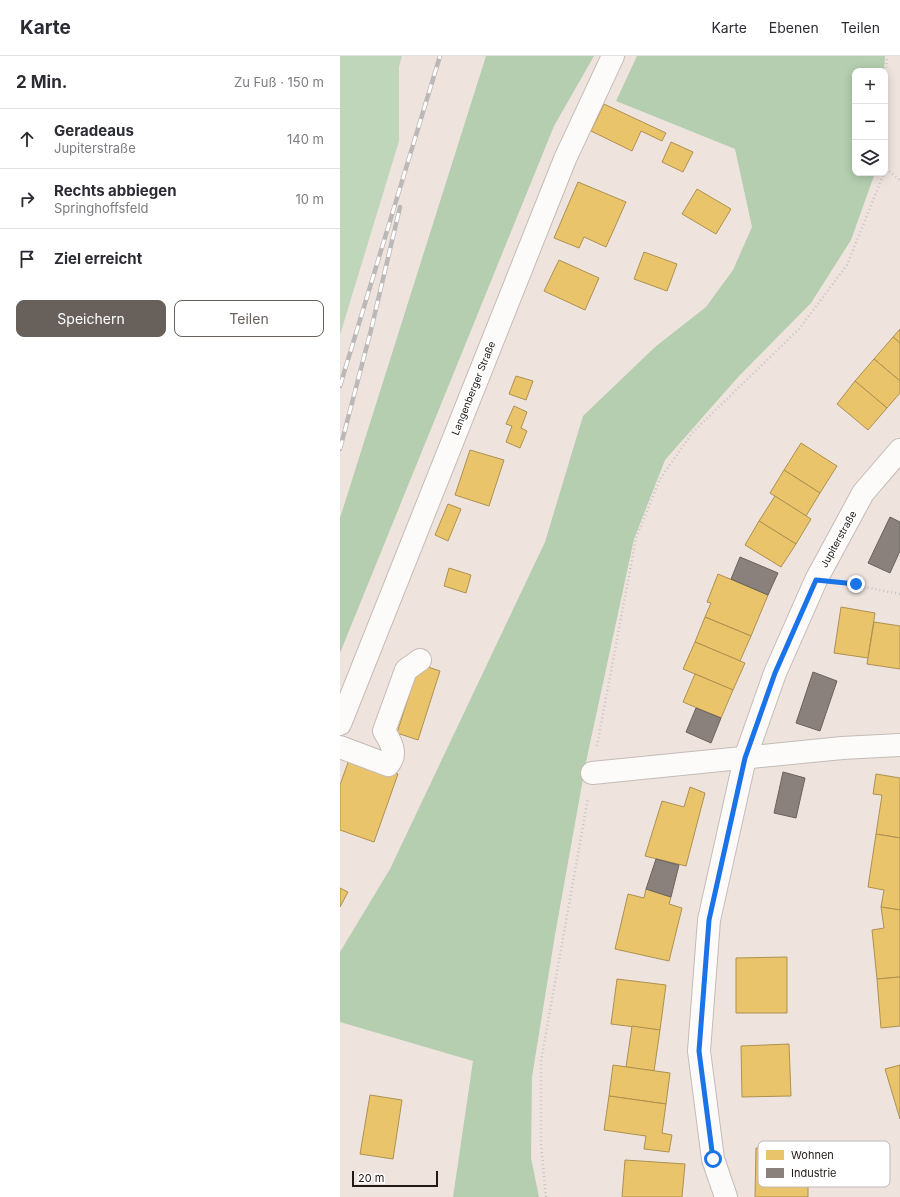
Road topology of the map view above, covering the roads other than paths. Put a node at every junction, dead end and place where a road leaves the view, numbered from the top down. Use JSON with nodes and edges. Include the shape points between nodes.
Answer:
{"nodes":[{"id":1,"x":613,"y":56,"type":"edge"},
{"id":2,"x":900,"y":450,"type":"edge"},
{"id":3,"x":420,"y":660,"type":"dead end"},
{"id":4,"x":340,"y":724,"type":"edge"},
{"id":5,"x":900,"y":745,"type":"edge"},
{"id":6,"x":340,"y":747,"type":"edge"},
{"id":7,"x":745,"y":758,"type":"junction"},
{"id":8,"x":592,"y":773,"type":"road end"},
{"id":9,"x":726,"y":1197,"type":"edge"}],
"edges":[{"from":1,"to":4,"type":"street","name":"Langenberger Straße","via":[[565,159]]},
{"from":2,"to":7,"type":"street","name":"Jupiterstraße","via":[[863,493],[816,580],[775,673]]},
{"from":3,"to":6,"type":"street","via":[[406,670],[384,731],[390,740],[393,760],[388,765]]},
{"from":5,"to":7,"type":"street"},
{"from":7,"to":8,"type":"street"},
{"from":7,"to":9,"type":"street","name":"Jupiterstraße","via":[[709,920],[699,1051],[713,1159]]}]}
